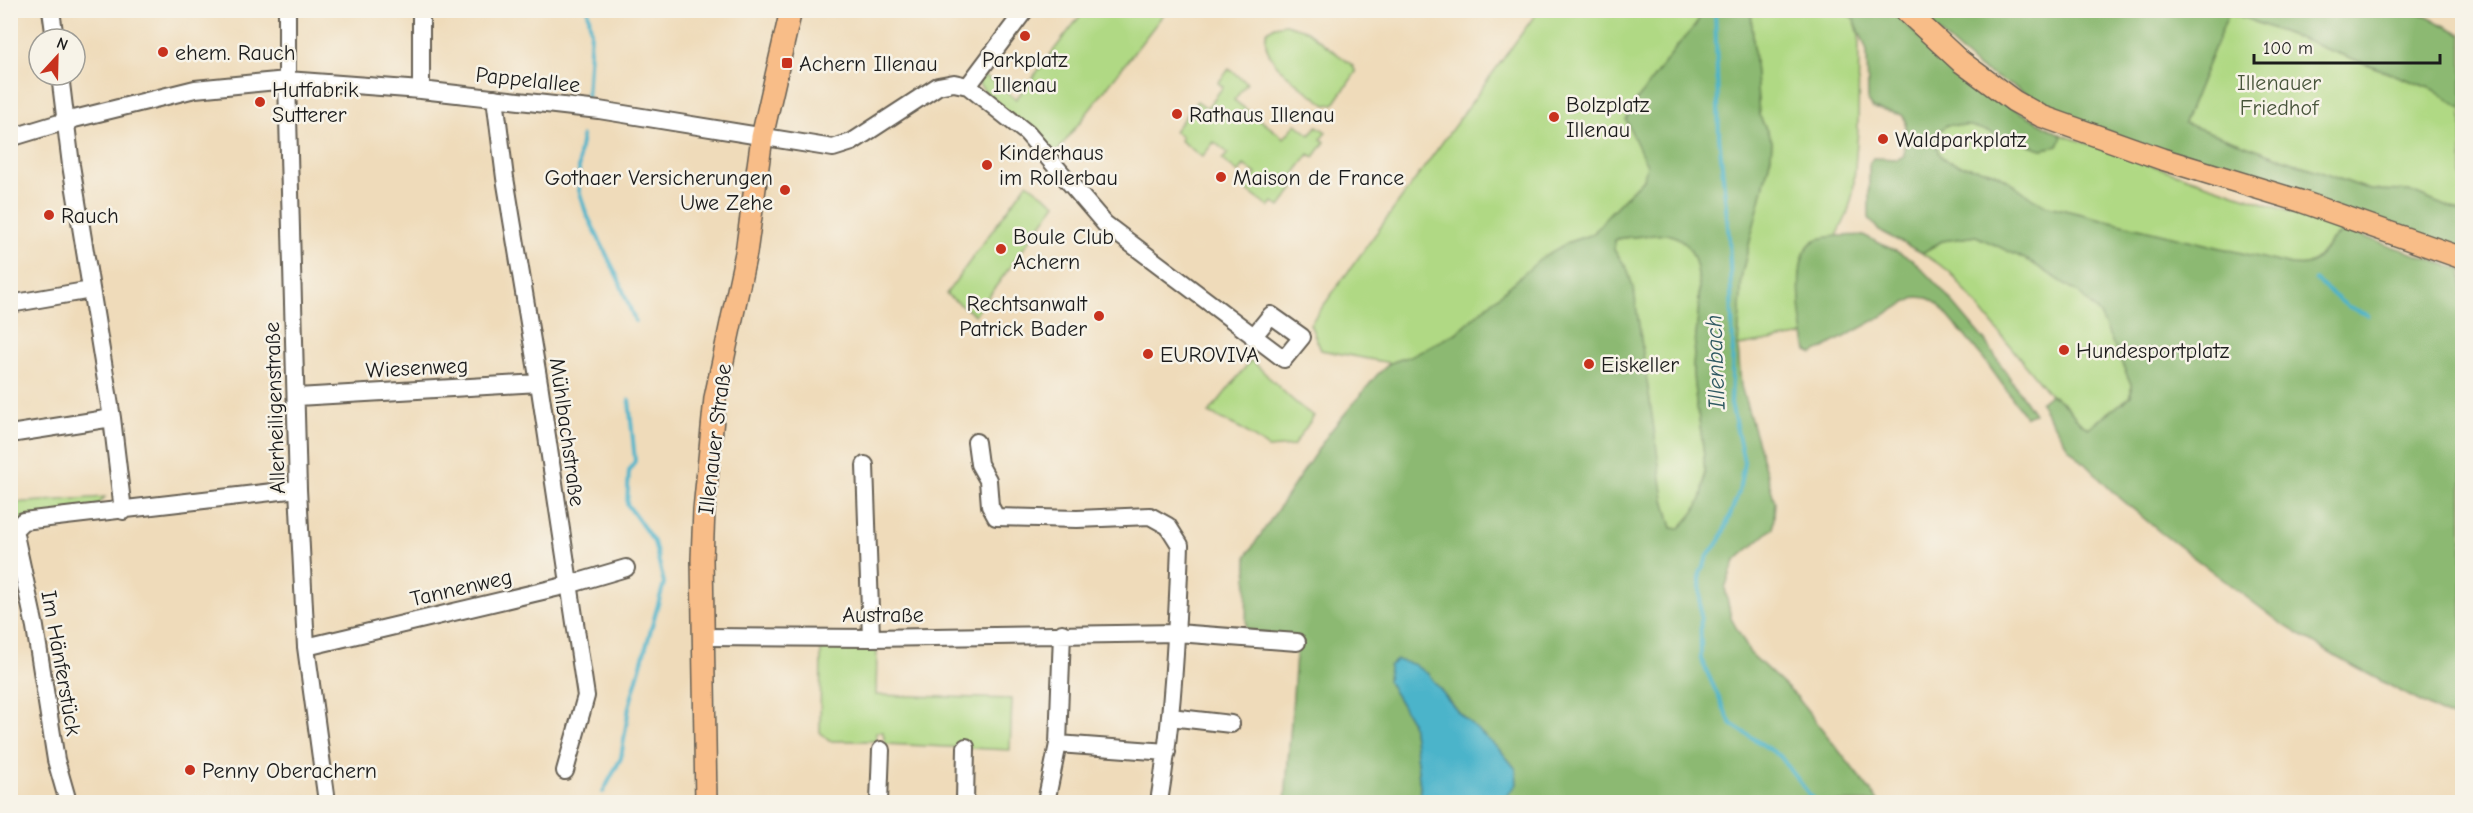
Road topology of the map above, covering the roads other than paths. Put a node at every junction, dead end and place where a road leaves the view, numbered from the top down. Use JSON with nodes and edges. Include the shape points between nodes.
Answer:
{"nodes":[{"id":1,"x":51,"y":10,"type":"edge"},
{"id":2,"x":287,"y":10,"type":"edge"},
{"id":3,"x":421,"y":10,"type":"edge"},
{"id":4,"x":791,"y":10,"type":"edge"},
{"id":5,"x":1025,"y":10,"type":"edge"},
{"id":6,"x":1905,"y":10,"type":"edge"},
{"id":7,"x":53,"y":27,"type":"edge"},
{"id":8,"x":287,"y":80,"type":"junction"},
{"id":9,"x":968,"y":86,"type":"junction"},
{"id":10,"x":62,"y":87,"type":"edge"},
{"id":11,"x":421,"y":90,"type":"junction"},
{"id":12,"x":495,"y":98,"type":"junction"},
{"id":13,"x":66,"y":121,"type":"junction"},
{"id":14,"x":762,"y":137,"type":"junction"},
{"id":15,"x":10,"y":138,"type":"edge"},
{"id":16,"x":2463,"y":258,"type":"edge"},
{"id":17,"x":91,"y":290,"type":"junction"},
{"id":18,"x":10,"y":304,"type":"edge"},
{"id":19,"x":1253,"y":337,"type":"dead end"},
{"id":20,"x":539,"y":383,"type":"junction"},
{"id":21,"x":297,"y":397,"type":"junction"},
{"id":22,"x":112,"y":418,"type":"junction"},
{"id":23,"x":10,"y":434,"type":"edge"},
{"id":24,"x":976,"y":442,"type":"dead end"},
{"id":25,"x":865,"y":465,"type":"dead end"},
{"id":26,"x":298,"y":489,"type":"junction"},
{"id":27,"x":123,"y":511,"type":"junction"},
{"id":28,"x":626,"y":568,"type":"dead end"},
{"id":29,"x":568,"y":585,"type":"junction"},
{"id":30,"x":1062,"y":633,"type":"junction"},
{"id":31,"x":1177,"y":633,"type":"junction"},
{"id":32,"x":704,"y":637,"type":"junction"},
{"id":33,"x":871,"y":638,"type":"junction"},
{"id":34,"x":1297,"y":642,"type":"dead end"},
{"id":35,"x":306,"y":647,"type":"junction"},
{"id":36,"x":1170,"y":717,"type":"junction"},
{"id":37,"x":1231,"y":724,"type":"dead end"},
{"id":38,"x":1058,"y":744,"type":"junction"},
{"id":39,"x":966,"y":747,"type":"dead end"},
{"id":40,"x":881,"y":750,"type":"dead end"},
{"id":41,"x":1167,"y":752,"type":"junction"},
{"id":42,"x":565,"y":771,"type":"dead end"},
{"id":43,"x":68,"y":802,"type":"edge"},
{"id":44,"x":327,"y":802,"type":"edge"},
{"id":45,"x":706,"y":802,"type":"edge"},
{"id":46,"x":879,"y":802,"type":"edge"},
{"id":47,"x":965,"y":802,"type":"edge"},
{"id":48,"x":1046,"y":802,"type":"edge"},
{"id":49,"x":1159,"y":802,"type":"edge"}],
"edges":[{"from":1,"to":7,"type":"street"},
{"from":2,"to":8,"type":"street","name":"Allerheiligenstraße"},
{"from":3,"to":11,"type":"street"},
{"from":4,"to":14,"type":"main road","name":"Illenauer Straße"},
{"from":5,"to":9,"type":"street"},
{"from":6,"to":16,"type":"main road","via":[[1960,61],[2014,102],[2041,116]]},
{"from":8,"to":11,"type":"street","name":"Pappelallee"},
{"from":8,"to":13,"type":"street","name":"Pappelallee","via":[[195,89]]},
{"from":8,"to":21,"type":"street","name":"Allerheiligenstraße"},
{"from":9,"to":14,"type":"street","name":"Pappelallee","via":[[938,86],[852,142],[833,148]]},
{"from":9,"to":19,"type":"street","via":[[1027,133],[1105,224]]},
{"from":10,"to":13,"type":"street"},
{"from":11,"to":12,"type":"street","name":"Pappelallee"},
{"from":12,"to":14,"type":"street","name":"Pappelallee","via":[[599,110]]},
{"from":12,"to":20,"type":"street","name":"Mühlbachstraße"},
{"from":13,"to":15,"type":"street","name":"Pappelallee"},
{"from":13,"to":17,"type":"street"},
{"from":14,"to":32,"type":"main road","name":"Illenauer Straße","via":[[746,253],[715,398],[704,520]]},
{"from":17,"to":18,"type":"street"},
{"from":17,"to":22,"type":"street"},
{"from":20,"to":21,"type":"street","name":"Wiesenweg"},
{"from":20,"to":29,"type":"street","name":"Mühlbachstraße"},
{"from":21,"to":26,"type":"street","name":"Allerheiligenstraße"},
{"from":22,"to":23,"type":"street"},
{"from":22,"to":27,"type":"street"},
{"from":24,"to":31,"type":"street","via":[[978,464],[988,480],[990,506],[996,517],[1150,516],[1168,526],[1180,545]]},
{"from":25,"to":33,"type":"street"},
{"from":26,"to":27,"type":"street"},
{"from":26,"to":35,"type":"street","name":"Allerheiligenstraße"},
{"from":27,"to":43,"type":"street","name":"Im Hänferstück","via":[[23,521],[14,530],[35,627],[56,760]]},
{"from":28,"to":29,"type":"street","name":"Tannenweg"},
{"from":29,"to":35,"type":"street","name":"Tannenweg"},
{"from":29,"to":42,"type":"street","name":"Mühlbachstraße","via":[[586,696]]},
{"from":30,"to":31,"type":"street","name":"Austraße"},
{"from":30,"to":33,"type":"street","name":"Austraße"},
{"from":30,"to":38,"type":"street"},
{"from":31,"to":34,"type":"street","name":"Austraße"},
{"from":31,"to":36,"type":"street"},
{"from":32,"to":33,"type":"street","name":"Austraße"},
{"from":32,"to":45,"type":"main road","name":"Illenauer Straße"},
{"from":35,"to":44,"type":"street","name":"Allerheiligenstraße"},
{"from":36,"to":37,"type":"street"},
{"from":36,"to":41,"type":"street"},
{"from":38,"to":41,"type":"street"},
{"from":38,"to":48,"type":"street"},
{"from":39,"to":47,"type":"street"},
{"from":40,"to":46,"type":"street"},
{"from":41,"to":49,"type":"street"}]}
